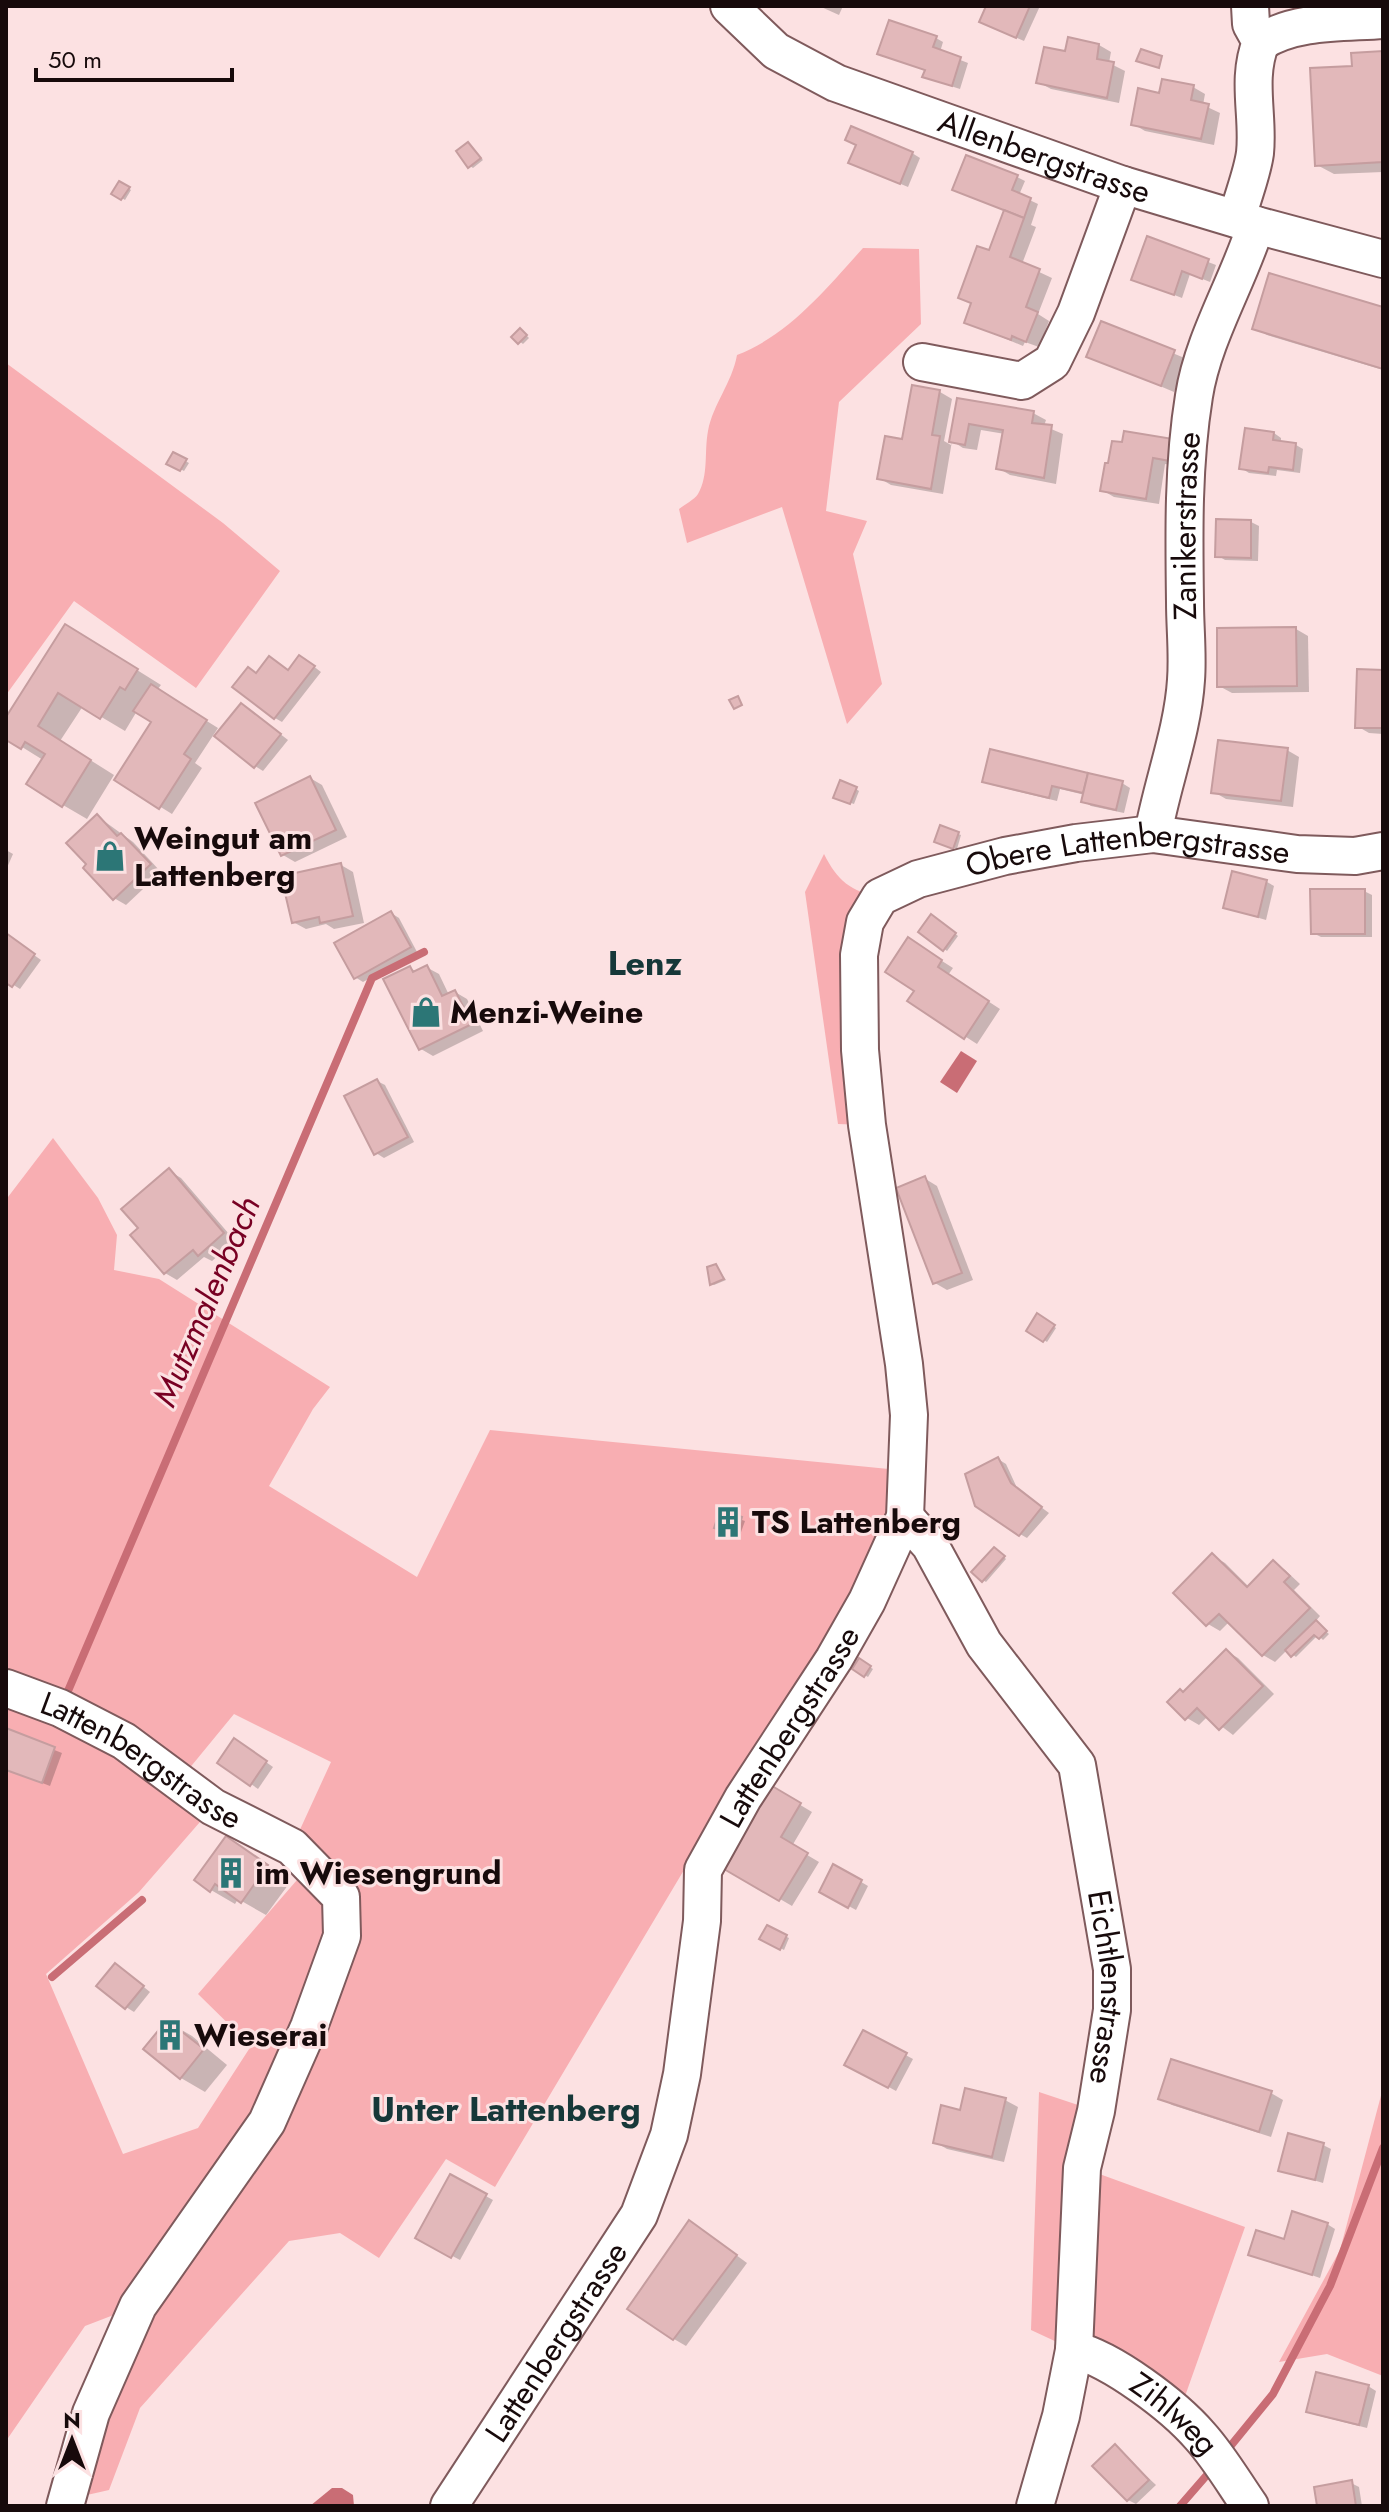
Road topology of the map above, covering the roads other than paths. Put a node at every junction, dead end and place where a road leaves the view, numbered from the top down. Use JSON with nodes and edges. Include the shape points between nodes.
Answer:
{"nodes":[{"id":1,"x":729,"y":6,"type":"edge"},
{"id":2,"x":1250,"y":6,"type":"edge"},
{"id":3,"x":1383,"y":20,"type":"edge"},
{"id":4,"x":1257,"y":58,"type":"junction"},
{"id":5,"x":1123,"y":185,"type":"junction"},
{"id":6,"x":1246,"y":222,"type":"junction"},
{"id":7,"x":1383,"y":259,"type":"edge"},
{"id":8,"x":922,"y":362,"type":"dead end"},
{"id":9,"x":1153,"y":834,"type":"junction"},
{"id":10,"x":1383,"y":851,"type":"edge"},
{"id":11,"x":880,"y":897,"type":"joint"},
{"id":12,"x":905,"y":1517,"type":"junction"},
{"id":13,"x":6,"y":1688,"type":"edge"},
{"id":14,"x":1074,"y":2350,"type":"junction"},
{"id":15,"x":65,"y":2506,"type":"edge"},
{"id":16,"x":449,"y":2506,"type":"edge"},
{"id":17,"x":1035,"y":2506,"type":"edge"},
{"id":18,"x":1250,"y":2506,"type":"edge"}],
"edges":[{"from":1,"to":5,"type":"street","name":"Allenbergstrasse","via":[[776,51],[836,83]]},
{"from":2,"to":4,"type":"street","name":"Zanikerstrasse"},
{"from":3,"to":4,"type":"street","via":[[1276,33]]},
{"from":4,"to":6,"type":"street","name":"Zanikerstrasse","via":[[1255,153]]},
{"from":5,"to":6,"type":"street","name":"Allenbergstrasse"},
{"from":5,"to":8,"type":"street","via":[[1076,313],[1052,362],[1022,381]]},
{"from":6,"to":7,"type":"street","name":"Allenbergstrasse"},
{"from":6,"to":9,"type":"street","name":"Zanikerstrasse","via":[[1243,264],[1194,394],[1185,504],[1186,681]]},
{"from":9,"to":10,"type":"street","name":"Obere Lattenbergstrasse","via":[[1297,854],[1355,856]]},
{"from":9,"to":11,"type":"street","name":"Obere Lattenbergstrasse","via":[[1005,856],[918,879]]},
{"from":11,"to":12,"type":"street","name":"Lattenbergstrasse","via":[[865,922],[859,955],[860,1050],[909,1415]]},
{"from":12,"to":14,"type":"street","name":"Eichtlenstrasse","via":[[930,1545],[984,1644],[1077,1765],[1112,1969],[1112,2010],[1082,2168]]},
{"from":12,"to":16,"type":"street","name":"Lattenbergstrasse","via":[[834,1659],[703,1870],[702,1921],[682,2074],[669,2135],[639,2215]]},
{"from":13,"to":15,"type":"street","name":"Lattenbergstrasse","via":[[124,1741],[213,1807],[292,1847],[341,1897],[342,1936],[267,2122],[138,2306],[91,2413]]},
{"from":14,"to":17,"type":"street","name":"Eichtlenstrasse"},
{"from":14,"to":18,"type":"street","name":"Zihlweg","via":[[1107,2362],[1200,2435]]}]}
